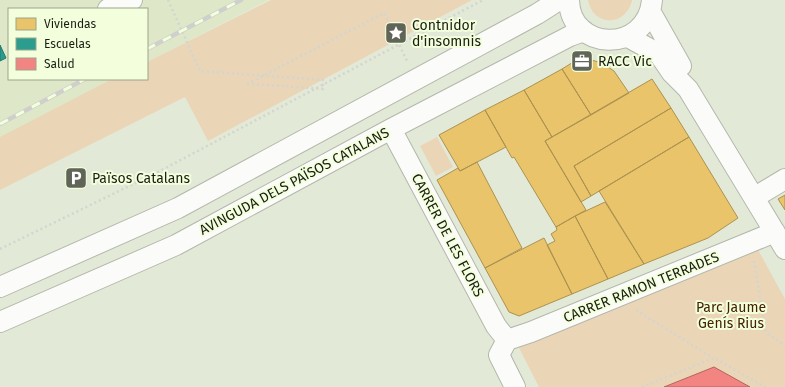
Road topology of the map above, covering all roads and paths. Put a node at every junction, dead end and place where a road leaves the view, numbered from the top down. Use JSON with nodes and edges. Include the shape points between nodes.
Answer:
{"nodes":[{"id":1,"x":132,"y":0,"type":"edge"},
{"id":2,"x":168,"y":0,"type":"edge"},
{"id":3,"x":483,"y":0,"type":"edge"},
{"id":4,"x":559,"y":0,"type":"edge"},
{"id":5,"x":569,"y":0,"type":"edge"},
{"id":6,"x":652,"y":4,"type":"edge"},
{"id":7,"x":111,"y":8,"type":"edge"},
{"id":8,"x":584,"y":31,"type":"junction"},
{"id":9,"x":628,"y":37,"type":"junction"},
{"id":10,"x":398,"y":44,"type":"junction"},
{"id":11,"x":416,"y":80,"type":"junction"},
{"id":12,"x":688,"y":89,"type":"junction"},
{"id":13,"x":391,"y":130,"type":"junction"},
{"id":14,"x":785,"y":179,"type":"edge"},
{"id":15,"x":756,"y":197,"type":"junction"},
{"id":16,"x":780,"y":240,"type":"edge"},
{"id":17,"x":0,"y":249,"type":"edge"},
{"id":18,"x":753,"y":260,"type":"dead end"},
{"id":19,"x":0,"y":287,"type":"edge"},
{"id":20,"x":633,"y":308,"type":"dead end"},
{"id":21,"x":0,"y":322,"type":"edge"},
{"id":22,"x":507,"y":340,"type":"junction"},
{"id":23,"x":785,"y":345,"type":"edge"},
{"id":24,"x":714,"y":358,"type":"junction"},
{"id":25,"x":513,"y":384,"type":"edge"},
{"id":26,"x":642,"y":387,"type":"edge"},
{"id":27,"x":765,"y":387,"type":"edge"}],
"edges":[{"from":1,"to":7,"type":"street"},
{"from":2,"to":10,"type":"path","bridge":true,"via":[[200,71],[323,80],[323,88],[246,84],[384,13]]},
{"from":3,"to":10,"type":"path"},
{"from":4,"to":11,"type":"street"},
{"from":5,"to":8,"type":"street","via":[[572,15]]},
{"from":6,"to":9,"type":"street","via":[[646,22]]},
{"from":6,"to":12,"type":"street","via":[[682,69]]},
{"from":8,"to":9,"type":"street","via":[[605,40]]},
{"from":8,"to":13,"type":"street","name":"AVINGUDA DELS PAÏSOS CATALANS"},
{"from":9,"to":12,"type":"street","via":[[659,54],[672,73]]},
{"from":10,"to":11,"type":"path"},
{"from":10,"to":17,"type":"path","via":[[158,172]]},
{"from":11,"to":19,"type":"street","via":[[178,208]]},
{"from":12,"to":15,"type":"street"},
{"from":13,"to":21,"type":"street","name":"AVINGUDA DELS PAÏSOS CATALANS","via":[[176,245]]},
{"from":13,"to":22,"type":"street","name":"CARRER DE LES FLORS","via":[[496,326]]},
{"from":14,"to":15,"type":"street"},
{"from":15,"to":16,"type":"street"},
{"from":16,"to":22,"type":"street","name":"CARRER RAMON TERRADES"},
{"from":18,"to":23,"type":"path","via":[[766,332]]},
{"from":20,"to":24,"type":"path"},
{"from":22,"to":25,"type":"street","via":[[499,355]]},
{"from":24,"to":26,"type":"path"},
{"from":24,"to":27,"type":"path"}]}
